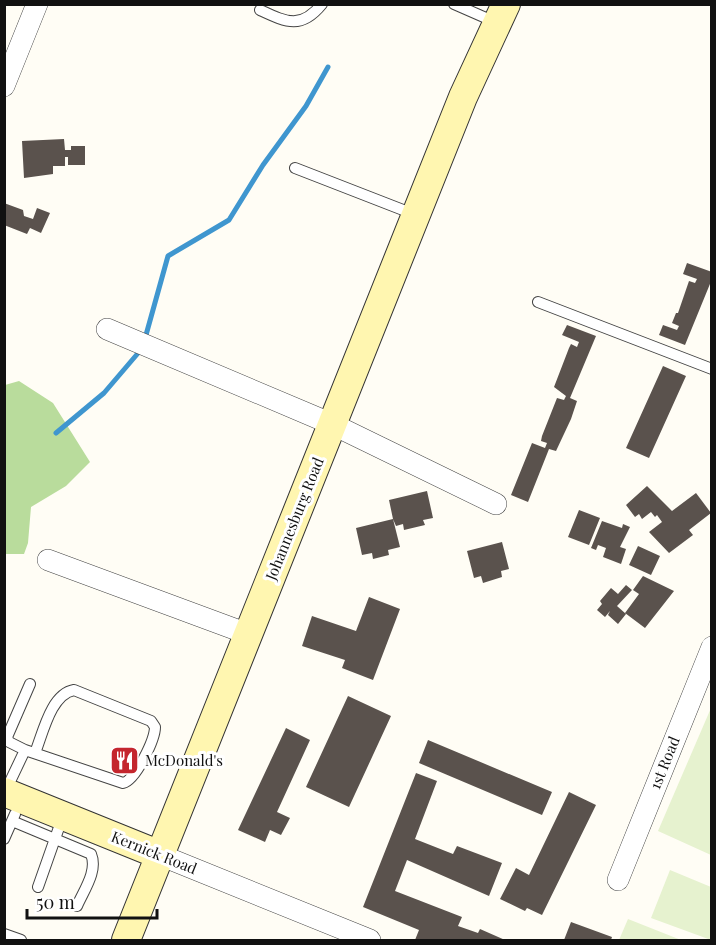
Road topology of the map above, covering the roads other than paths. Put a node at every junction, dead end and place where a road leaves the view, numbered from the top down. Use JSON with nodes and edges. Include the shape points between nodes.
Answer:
{"nodes":[{"id":1,"x":37,"y":4,"type":"edge"},
{"id":2,"x":322,"y":4,"type":"edge"},
{"id":3,"x":454,"y":4,"type":"edge"},
{"id":4,"x":494,"y":9,"type":"edge"},
{"id":5,"x":260,"y":10,"type":"dead end"},
{"id":6,"x":4,"y":86,"type":"edge"},
{"id":7,"x":295,"y":168,"type":"dead end"},
{"id":8,"x":416,"y":215,"type":"junction"},
{"id":9,"x":538,"y":302,"type":"dead end"},
{"id":10,"x":107,"y":329,"type":"dead end"},
{"id":11,"x":711,"y":369,"type":"edge"},
{"id":12,"x":334,"y":425,"type":"junction"},
{"id":13,"x":496,"y":504,"type":"dead end"},
{"id":14,"x":48,"y":560,"type":"dead end"},
{"id":15,"x":248,"y":634,"type":"junction"},
{"id":16,"x":711,"y":647,"type":"edge"},
{"id":17,"x":30,"y":684,"type":"dead end"},
{"id":18,"x":30,"y":752,"type":"junction"},
{"id":19,"x":11,"y":801,"type":"edge"},
{"id":20,"x":59,"y":827,"type":"junction"},
{"id":21,"x":4,"y":839,"type":"edge"},
{"id":22,"x":160,"y":855,"type":"junction"},
{"id":23,"x":618,"y":880,"type":"dead end"},
{"id":24,"x":38,"y":886,"type":"dead end"},
{"id":25,"x":76,"y":906,"type":"dead end"},
{"id":26,"x":4,"y":934,"type":"edge"},
{"id":27,"x":21,"y":940,"type":"edge"},
{"id":28,"x":126,"y":940,"type":"edge"},
{"id":29,"x":370,"y":940,"type":"edge"}],
"edges":[{"from":1,"to":6,"type":"street"},
{"from":2,"to":5,"type":"lane","via":[[315,14],[297,22],[287,22]]},
{"from":3,"to":4,"type":"lane"},
{"from":4,"to":8,"type":"main road","name":"Johannesburg Road"},
{"from":7,"to":8,"type":"lane"},
{"from":8,"to":12,"type":"main road","name":"Johannesburg Road"},
{"from":9,"to":11,"type":"lane"},
{"from":10,"to":12,"type":"street"},
{"from":12,"to":13,"type":"street"},
{"from":12,"to":15,"type":"main road","name":"Johannesburg Road"},
{"from":14,"to":15,"type":"street"},
{"from":15,"to":22,"type":"main road","name":"Johannesburg Road"},
{"from":16,"to":23,"type":"street","name":"1st Road"},
{"from":17,"to":18,"type":"lane","via":[[7,737],[9,742]]},
{"from":18,"to":18,"type":"lane","via":[[58,697],[74,690],[151,721],[155,727],[137,771],[123,783]]},
{"from":18,"to":19,"type":"lane"},
{"from":19,"to":20,"type":"main road","name":"Kernick Road"},
{"from":19,"to":21,"type":"lane"},
{"from":20,"to":22,"type":"main road","name":"Kernick Road"},
{"from":20,"to":24,"type":"lane"},
{"from":20,"to":25,"type":"lane","via":[[91,854],[94,862]]},
{"from":22,"to":28,"type":"main road","name":"Johannesburg Road"},
{"from":22,"to":29,"type":"street","name":"Kernick Road"},
{"from":26,"to":27,"type":"lane"}]}
